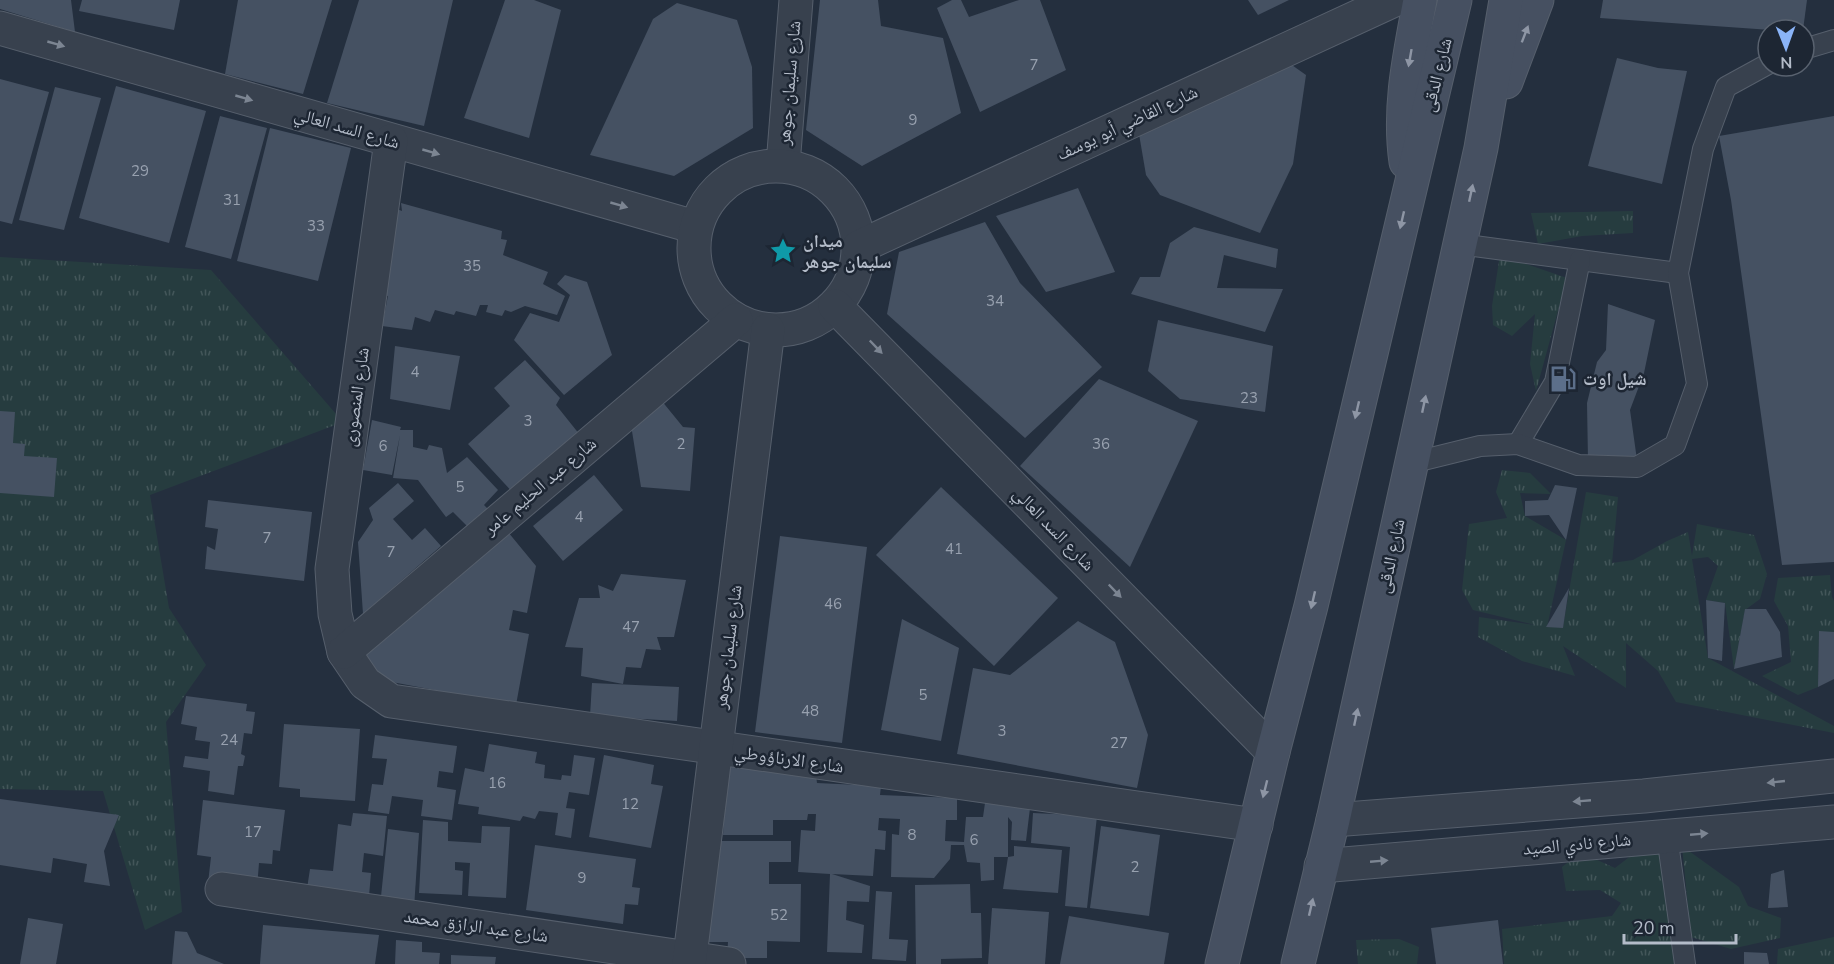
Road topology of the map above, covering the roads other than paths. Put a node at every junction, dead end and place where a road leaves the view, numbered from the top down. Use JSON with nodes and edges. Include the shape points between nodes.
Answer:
{"nodes":[{"id":1,"x":796,"y":0,"type":"edge"},
{"id":2,"x":1394,"y":0,"type":"edge"},
{"id":3,"x":1420,"y":0,"type":"edge"},
{"id":4,"x":1455,"y":0,"type":"edge"},
{"id":5,"x":1506,"y":0,"type":"edge"},
{"id":6,"x":1537,"y":0,"type":"edge"},
{"id":7,"x":0,"y":28,"type":"edge"},
{"id":8,"x":1834,"y":40,"type":"edge"},
{"id":9,"x":1816,"y":45,"type":"edge"},
{"id":10,"x":1756,"y":71,"type":"edge"},
{"id":11,"x":391,"y":141,"type":"junction"},
{"id":12,"x":1480,"y":148,"type":"junction"},
{"id":13,"x":783,"y":165,"type":"junction"},
{"id":14,"x":1410,"y":186,"type":"junction"},
{"id":15,"x":695,"y":227,"type":"junction"},
{"id":16,"x":1460,"y":244,"type":"junction"},
{"id":17,"x":859,"y":247,"type":"junction"},
{"id":18,"x":1580,"y":260,"type":"junction"},
{"id":19,"x":1678,"y":273,"type":"junction"},
{"id":20,"x":835,"y":306,"type":"junction"},
{"id":21,"x":736,"y":320,"type":"junction"},
{"id":22,"x":768,"y":330,"type":"junction"},
{"id":23,"x":1518,"y":444,"type":"junction"},
{"id":24,"x":1412,"y":463,"type":"junction"},
{"id":25,"x":344,"y":652,"type":"junction"},
{"id":26,"x":715,"y":748,"type":"junction"},
{"id":27,"x":1273,"y":752,"type":"junction"},
{"id":28,"x":1834,"y":776,"type":"edge"},
{"id":29,"x":1644,"y":796,"type":"junction"},
{"id":30,"x":1333,"y":820,"type":"junction"},
{"id":31,"x":1834,"y":822,"type":"edge"},
{"id":32,"x":1256,"y":825,"type":"junction"},
{"id":33,"x":1658,"y":837,"type":"junction"},
{"id":34,"x":1321,"y":866,"type":"junction"},
{"id":35,"x":222,"y":889,"type":"dead end"},
{"id":36,"x":689,"y":961,"type":"edge"},
{"id":37,"x":729,"y":964,"type":"edge"},
{"id":38,"x":1222,"y":964,"type":"edge"},
{"id":39,"x":1298,"y":964,"type":"edge"},
{"id":40,"x":1685,"y":964,"type":"edge"}],
"edges":[{"from":1,"to":13,"type":"street","name":"شارع سليمان جوهر"},
{"from":2,"to":17,"type":"street","name":"شارع القاضي أبو يوسف"},
{"from":3,"to":14,"type":"main road","name":"شارع الدقى","one_way":true,"via":[[1404,95],[1402,137]]},
{"from":4,"to":14,"type":"main road","name":"شارع الدقى"},
{"from":5,"to":12,"type":"main road","name":"شارع الدقى"},
{"from":12,"to":6,"type":"main road","name":"شارع الدقى","one_way":true},
{"from":7,"to":11,"type":"street","name":"شارع السد العالي","one_way":true},
{"from":8,"to":9,"type":"lane"},
{"from":10,"to":19,"type":"lane","via":[[1726,87],[1703,149]]},
{"from":11,"to":15,"type":"street","name":"شارع السد العالي","one_way":true},
{"from":11,"to":25,"type":"street","name":"شارع المنصورى","via":[[332,569],[334,614]]},
{"from":16,"to":12,"type":"main road","name":"شارع الدقى","one_way":true},
{"from":13,"to":15,"type":"street","via":[[754,168],[727,181],[707,201]]},
{"from":13,"to":17,"type":"street","via":[[821,178],[836,191],[856,227]]},
{"from":14,"to":27,"type":"main road","name":"شارع الدقى","one_way":true},
{"from":15,"to":21,"type":"street","via":[[693,255],[699,280],[714,304]]},
{"from":16,"to":18,"type":"lane"},
{"from":24,"to":16,"type":"main road","name":"شارع الدقى","one_way":true},
{"from":17,"to":20,"type":"street","via":[[848,288]]},
{"from":18,"to":19,"type":"lane"},
{"from":18,"to":23,"type":"lane","via":[[1555,382]]},
{"from":19,"to":23,"type":"lane","via":[[1697,384],[1675,445],[1637,467],[1578,465]]},
{"from":20,"to":22,"type":"street","via":[[793,329]]},
{"from":20,"to":27,"type":"street","name":"شارع السد العالي","one_way":true},
{"from":21,"to":22,"type":"street"},
{"from":21,"to":25,"type":"street","name":"شارع عبد الحليم عامر"},
{"from":22,"to":26,"type":"street","name":"شارع سليمان جوهر"},
{"from":23,"to":24,"type":"lane","via":[[1480,446]]},
{"from":30,"to":24,"type":"main road","name":"شارع الدقى","one_way":true},
{"from":25,"to":26,"type":"street","name":"شارع الارناؤوطي","via":[[365,683],[391,701]]},
{"from":26,"to":32,"type":"street","name":"شارع الارناؤوطي"},
{"from":26,"to":36,"type":"street","name":"شارع سليمان جوهر"},
{"from":27,"to":32,"type":"main road","name":"شارع الدقى","one_way":true},
{"from":28,"to":29,"type":"street","one_way":true},
{"from":29,"to":30,"type":"street","one_way":true},
{"from":29,"to":33,"type":"street"},
{"from":30,"to":34,"type":"main road","name":"شارع الدقى"},
{"from":33,"to":31,"type":"street","name":"شارع نادي الصيد","one_way":true},
{"from":32,"to":38,"type":"main road","name":"شارع الدقى"},
{"from":34,"to":33,"type":"street","name":"شارع نادي الصيد","one_way":true},
{"from":33,"to":40,"type":"lane"},
{"from":39,"to":34,"type":"main road","name":"شارع الدقى","one_way":true},
{"from":35,"to":36,"type":"street","name":"شارع عبد الرازق محمد"},
{"from":36,"to":37,"type":"street","name":"شارع عبد الرازق محمد"}]}
